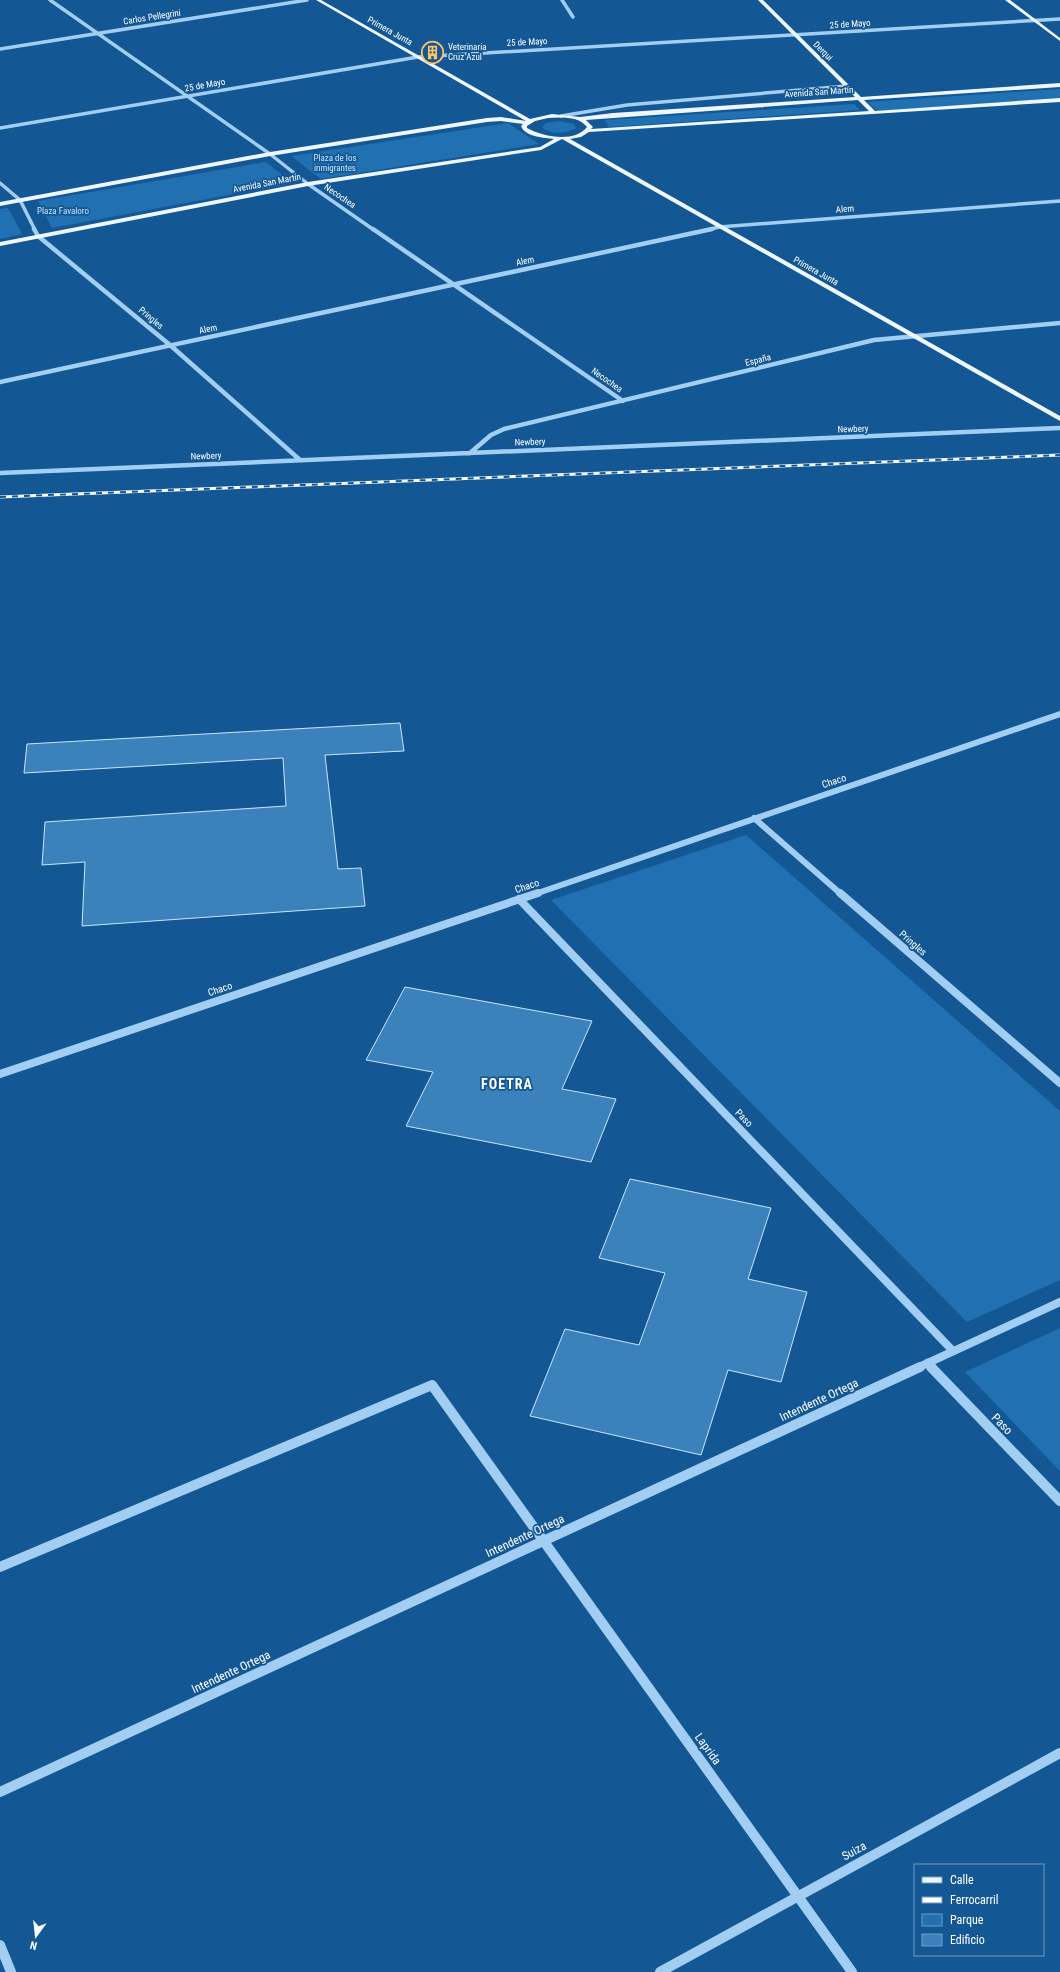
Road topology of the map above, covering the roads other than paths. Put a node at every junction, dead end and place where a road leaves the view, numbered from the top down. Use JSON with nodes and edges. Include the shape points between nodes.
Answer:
{"nodes":[{"id":1,"x":50,"y":0,"type":"edge"},
{"id":2,"x":307,"y":0,"type":"edge"},
{"id":3,"x":318,"y":0,"type":"edge"},
{"id":4,"x":562,"y":0,"type":"edge"},
{"id":5,"x":760,"y":0,"type":"edge"},
{"id":6,"x":1007,"y":0,"type":"edge"},
{"id":7,"x":573,"y":17,"type":"dead end"},
{"id":8,"x":1060,"y":19,"type":"edge"},
{"id":9,"x":1034,"y":20,"type":"junction"},
{"id":10,"x":98,"y":33,"type":"junction"},
{"id":11,"x":795,"y":35,"type":"junction"},
{"id":12,"x":1060,"y":40,"type":"edge"},
{"id":13,"x":0,"y":49,"type":"edge"},
{"id":14,"x":418,"y":57,"type":"junction"},
{"id":15,"x":1060,"y":85,"type":"edge"},
{"id":16,"x":847,"y":86,"type":"junction"},
{"id":17,"x":187,"y":96,"type":"junction"},
{"id":18,"x":859,"y":99,"type":"junction"},
{"id":19,"x":1060,"y":100,"type":"edge"},
{"id":20,"x":517,"y":112,"type":"junction"},
{"id":21,"x":874,"y":113,"type":"junction"},
{"id":22,"x":552,"y":116,"type":"junction"},
{"id":23,"x":562,"y":116,"type":"junction"},
{"id":24,"x":579,"y":119,"type":"junction"},
{"id":25,"x":528,"y":122,"type":"junction"},
{"id":26,"x":0,"y":128,"type":"edge"},
{"id":27,"x":587,"y":132,"type":"junction"},
{"id":28,"x":562,"y":138,"type":"junction"},
{"id":29,"x":270,"y":154,"type":"junction"},
{"id":30,"x":0,"y":183,"type":"edge"},
{"id":31,"x":308,"y":184,"type":"junction"},
{"id":32,"x":20,"y":200,"type":"junction"},
{"id":33,"x":1060,"y":201,"type":"edge"},
{"id":34,"x":0,"y":204,"type":"edge"},
{"id":35,"x":719,"y":227,"type":"junction"},
{"id":36,"x":38,"y":236,"type":"junction"},
{"id":37,"x":0,"y":244,"type":"edge"},
{"id":38,"x":454,"y":284,"type":"junction"},
{"id":39,"x":1060,"y":323,"type":"edge"},
{"id":40,"x":914,"y":336,"type":"junction"},
{"id":41,"x":170,"y":345,"type":"junction"},
{"id":42,"x":0,"y":382,"type":"edge"},
{"id":43,"x":623,"y":401,"type":"junction"},
{"id":44,"x":1060,"y":419,"type":"edge"},
{"id":45,"x":1060,"y":428,"type":"edge"},
{"id":46,"x":470,"y":453,"type":"junction"},
{"id":47,"x":300,"y":460,"type":"junction"},
{"id":48,"x":0,"y":473,"type":"edge"},
{"id":49,"x":1060,"y":714,"type":"edge"},
{"id":50,"x":754,"y":818,"type":"junction"},
{"id":51,"x":519,"y":899,"type":"junction"},
{"id":52,"x":0,"y":1074,"type":"edge"},
{"id":53,"x":1060,"y":1083,"type":"edge"},
{"id":54,"x":1060,"y":1302,"type":"edge"},
{"id":55,"x":953,"y":1351,"type":"junction"},
{"id":56,"x":927,"y":1363,"type":"junction"},
{"id":57,"x":1060,"y":1501,"type":"edge"},
{"id":58,"x":542,"y":1541,"type":"junction"},
{"id":59,"x":0,"y":1567,"type":"edge"},
{"id":60,"x":1060,"y":1753,"type":"edge"},
{"id":61,"x":0,"y":1792,"type":"edge"},
{"id":62,"x":798,"y":1897,"type":"junction"},
{"id":63,"x":0,"y":1945,"type":"edge"},
{"id":64,"x":11,"y":1972,"type":"edge"},
{"id":65,"x":660,"y":1972,"type":"edge"},
{"id":66,"x":852,"y":1972,"type":"edge"}],
"edges":[{"from":1,"to":10,"type":"street","name":"Necochea"},
{"from":2,"to":10,"type":"street","name":"Carlos Pellegrini"},
{"from":3,"to":14,"type":"main road","name":"Primera Junta"},
{"from":4,"to":7,"type":"street"},
{"from":5,"to":11,"type":"main road","name":"Derqui"},
{"from":6,"to":9,"type":"main road"},
{"from":8,"to":9,"type":"street","name":"25 de Mayo"},
{"from":9,"to":11,"type":"street","name":"25 de Mayo"},
{"from":9,"to":12,"type":"main road"},
{"from":10,"to":13,"type":"street","name":"Carlos Pellegrini"},
{"from":10,"to":17,"type":"street","name":"Necochea"},
{"from":11,"to":14,"type":"street","name":"25 de Mayo"},
{"from":11,"to":16,"type":"main road","name":"Derqui"},
{"from":14,"to":17,"type":"street","name":"25 de Mayo"},
{"from":14,"to":20,"type":"main road","name":"Primera Junta"},
{"from":15,"to":18,"type":"main road","name":"Avenida San Martín"},
{"from":16,"to":18,"type":"main road","name":"Derqui"},
{"from":16,"to":23,"type":"street","via":[[627,104]]},
{"from":17,"to":26,"type":"street","name":"25 de Mayo"},
{"from":17,"to":29,"type":"street","name":"Necochea"},
{"from":18,"to":21,"type":"main road","name":"Derqui"},
{"from":18,"to":24,"type":"main road","name":"Avenida San Martín"},
{"from":19,"to":21,"type":"main road"},
{"from":20,"to":22,"type":"main road","name":"Primera Junta"},
{"from":20,"to":25,"type":"main road","name":"Primera Junta"},
{"from":21,"to":27,"type":"main road"},
{"from":22,"to":23,"type":"main road","name":"Avenida San Martín"},
{"from":22,"to":25,"type":"main road"},
{"from":23,"to":24,"type":"main road","name":"Avenida San Martín"},
{"from":24,"to":27,"type":"main road","via":[[589,124]]},
{"from":25,"to":28,"type":"main road","name":"Primera Junta","via":[[524,126],[529,132],[544,137]]},
{"from":25,"to":29,"type":"main road","via":[[487,120]]},
{"from":27,"to":28,"type":"main road"},
{"from":28,"to":31,"type":"main road","name":"Avenida San Martín","via":[[542,148]]},
{"from":28,"to":35,"type":"main road","name":"Primera Junta"},
{"from":29,"to":31,"type":"street","name":"Necochea"},
{"from":29,"to":32,"type":"main road"},
{"from":30,"to":32,"type":"street","name":"Pringles"},
{"from":31,"to":36,"type":"main road","name":"Avenida San Martín"},
{"from":31,"to":38,"type":"street","name":"Necochea"},
{"from":32,"to":34,"type":"main road"},
{"from":32,"to":36,"type":"street","name":"Pringles"},
{"from":33,"to":35,"type":"street","name":"Alem"},
{"from":35,"to":38,"type":"street","name":"Alem"},
{"from":35,"to":40,"type":"main road","name":"Primera Junta"},
{"from":36,"to":37,"type":"main road","name":"Avenida San Martín"},
{"from":36,"to":41,"type":"street","name":"Pringles"},
{"from":38,"to":41,"type":"street","name":"Alem"},
{"from":38,"to":43,"type":"street","name":"Necochea"},
{"from":39,"to":40,"type":"street","name":"España"},
{"from":40,"to":43,"type":"street","name":"España","via":[[874,340]]},
{"from":40,"to":44,"type":"main road","name":"Primera Junta"},
{"from":41,"to":42,"type":"street","name":"Alem"},
{"from":41,"to":47,"type":"street","name":"Pringles"},
{"from":43,"to":46,"type":"street","name":"España","via":[[504,429],[491,435]]},
{"from":45,"to":46,"type":"street","name":"Newbery"},
{"from":46,"to":47,"type":"street","name":"Newbery"},
{"from":47,"to":48,"type":"street","name":"Newbery"},
{"from":49,"to":50,"type":"street","name":"Chaco"},
{"from":50,"to":51,"type":"street","name":"Chaco"},
{"from":50,"to":53,"type":"street","name":"Pringles"},
{"from":51,"to":52,"type":"street","name":"Chaco"},
{"from":51,"to":55,"type":"street","name":"Paso"},
{"from":54,"to":55,"type":"street","name":"Intendente Ortega"},
{"from":55,"to":56,"type":"street","name":"Intendente Ortega"},
{"from":56,"to":57,"type":"street","name":"Paso"},
{"from":56,"to":58,"type":"street","name":"Intendente Ortega"},
{"from":58,"to":59,"type":"street","name":"Laprida","via":[[432,1385]]},
{"from":58,"to":61,"type":"street","name":"Intendente Ortega"},
{"from":58,"to":62,"type":"street","name":"Laprida"},
{"from":60,"to":62,"type":"street","name":"Suiza"},
{"from":62,"to":65,"type":"street","name":"Suiza"},
{"from":62,"to":66,"type":"street","name":"Laprida"},
{"from":63,"to":64,"type":"street"}]}
